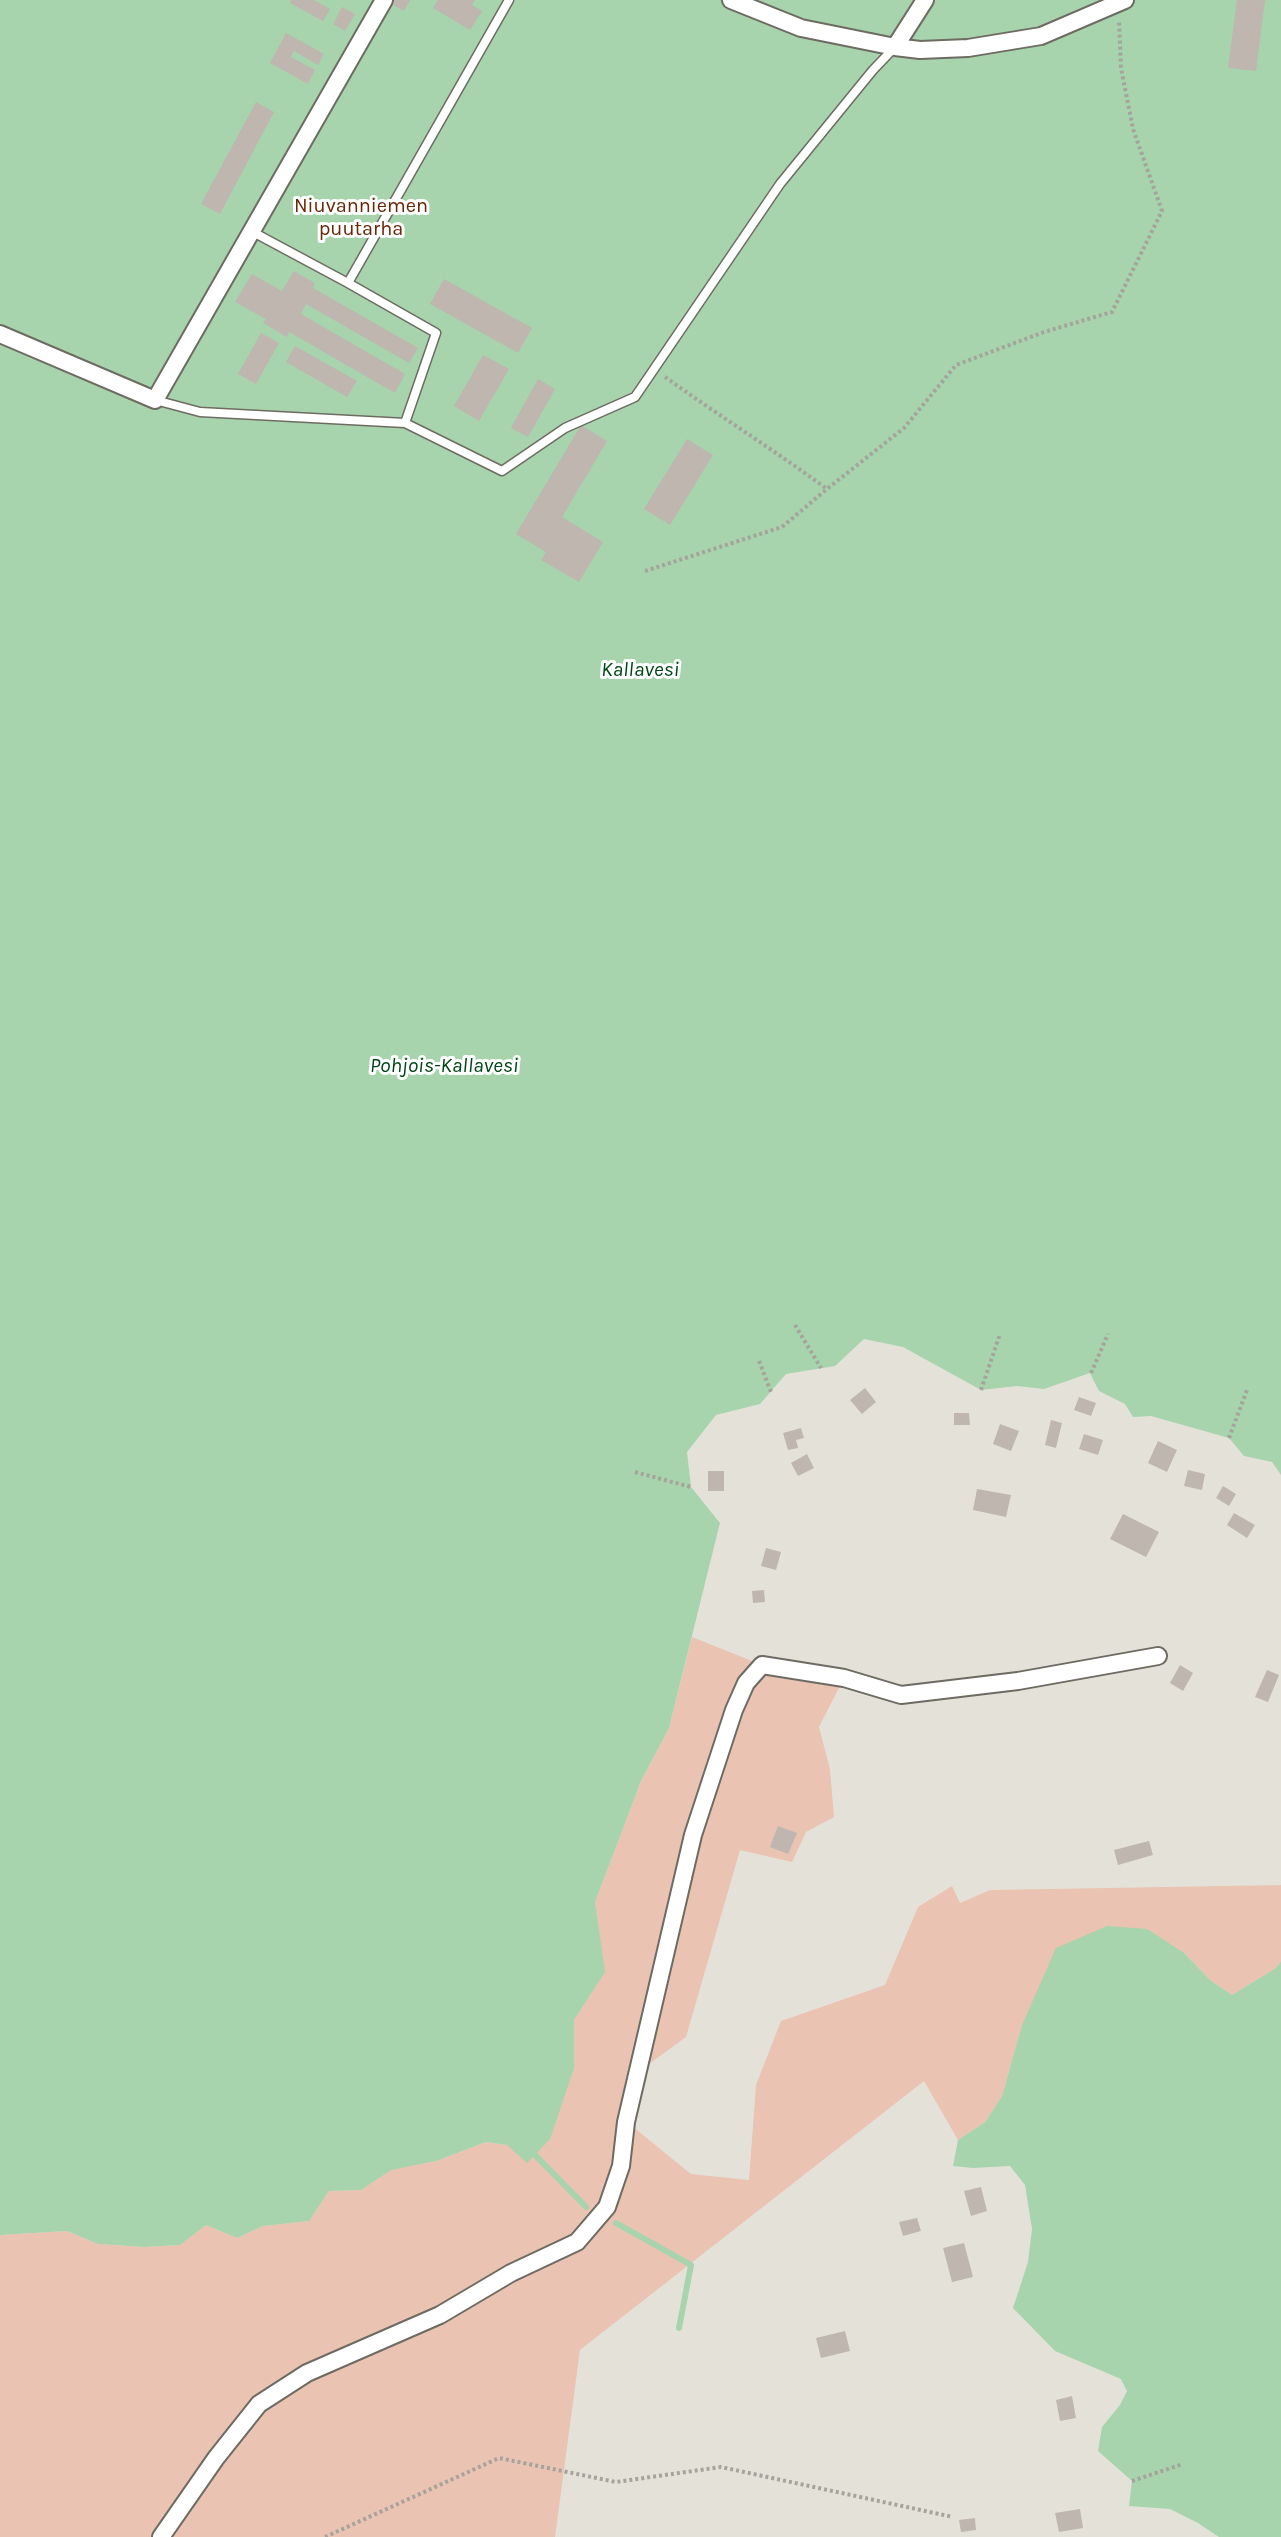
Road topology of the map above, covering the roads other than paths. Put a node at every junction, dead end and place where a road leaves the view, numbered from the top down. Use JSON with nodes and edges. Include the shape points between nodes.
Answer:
{"nodes":[{"id":1,"x":384,"y":0,"type":"edge"},
{"id":2,"x":509,"y":0,"type":"edge"},
{"id":3,"x":732,"y":0,"type":"edge"},
{"id":4,"x":925,"y":0,"type":"edge"},
{"id":5,"x":1121,"y":2,"type":"edge"},
{"id":6,"x":895,"y":48,"type":"junction"},
{"id":7,"x":251,"y":231,"type":"junction"},
{"id":8,"x":348,"y":283,"type":"junction"},
{"id":9,"x":0,"y":334,"type":"edge"},
{"id":10,"x":155,"y":400,"type":"junction"},
{"id":11,"x":405,"y":423,"type":"junction"},
{"id":12,"x":1158,"y":1656,"type":"dead end"},
{"id":13,"x":161,"y":2537,"type":"edge"}],
"edges":[{"from":1,"to":7,"type":"street"},
{"from":2,"to":8,"type":"lane"},
{"from":3,"to":6,"type":"street","via":[[801,28]]},
{"from":4,"to":6,"type":"street"},
{"from":5,"to":6,"type":"street","via":[[1041,36],[968,48]]},
{"from":6,"to":11,"type":"lane","via":[[780,184],[635,397],[565,428],[502,471]]},
{"from":7,"to":8,"type":"lane"},
{"from":7,"to":10,"type":"street"},
{"from":8,"to":11,"type":"lane","via":[[436,333]]},
{"from":9,"to":10,"type":"street"},
{"from":10,"to":11,"type":"lane","via":[[200,412]]},
{"from":12,"to":13,"type":"street","via":[[1018,1681],[901,1695],[844,1678],[762,1665],[746,1683],[734,1710],[693,1835],[627,2122],[621,2166],[607,2207],[577,2242],[511,2273],[440,2315],[307,2373],[259,2404]]}]}
